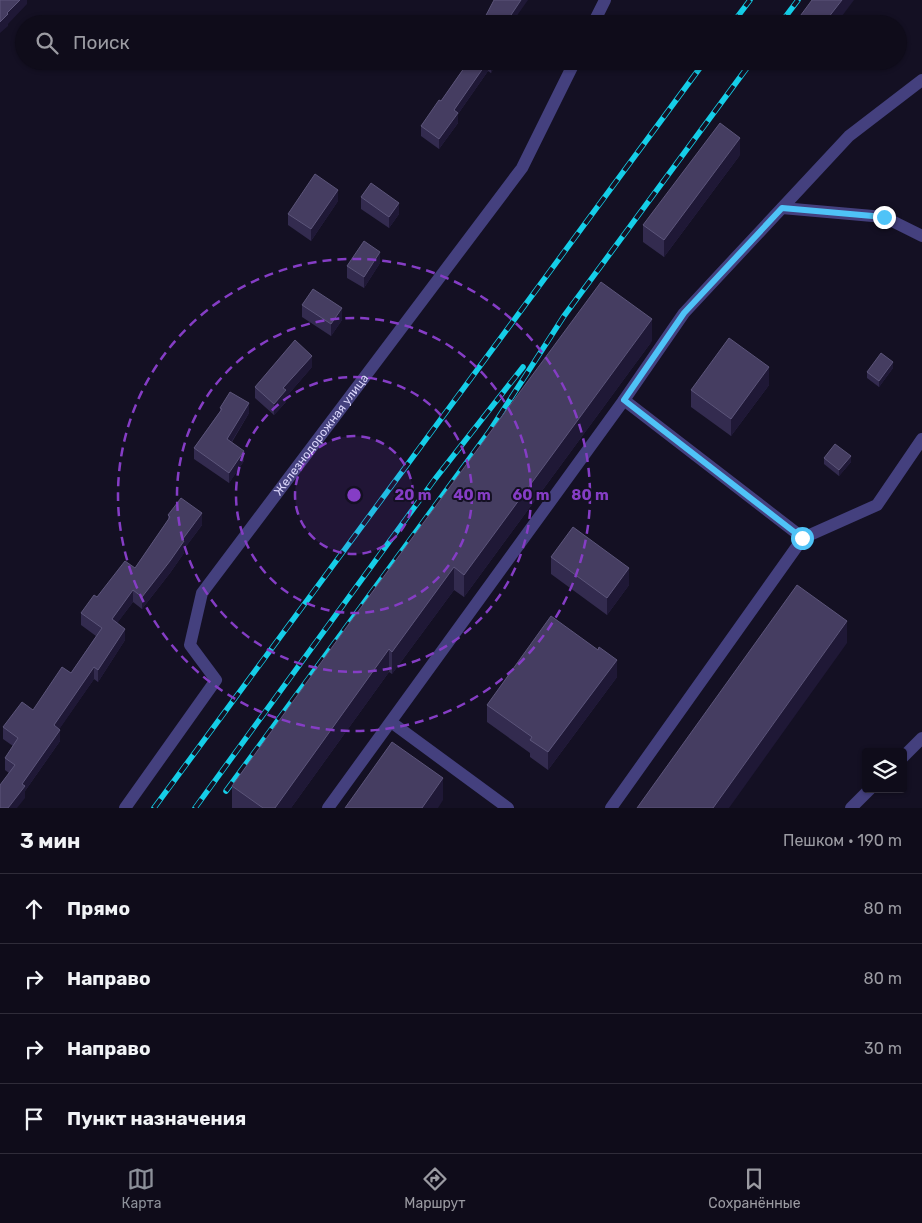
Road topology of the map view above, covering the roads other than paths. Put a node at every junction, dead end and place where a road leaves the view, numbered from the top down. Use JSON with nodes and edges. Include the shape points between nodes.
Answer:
{"nodes":[{"id":1,"x":604,"y":0,"type":"edge"},
{"id":2,"x":597,"y":15,"type":"edge"},
{"id":3,"x":571,"y":70,"type":"edge"},
{"id":4,"x":922,"y":80,"type":"edge"},
{"id":5,"x":782,"y":208,"type":"junction"},
{"id":6,"x":922,"y":236,"type":"edge"},
{"id":7,"x":624,"y":400,"type":"junction"},
{"id":8,"x":922,"y":439,"type":"edge"},
{"id":9,"x":802,"y":538,"type":"junction"},
{"id":10,"x":390,"y":722,"type":"junction"},
{"id":11,"x":922,"y":738,"type":"edge"},
{"id":12,"x":907,"y":753,"type":"edge"},
{"id":13,"x":866,"y":793,"type":"edge"},
{"id":14,"x":125,"y":808,"type":"edge"},
{"id":15,"x":328,"y":808,"type":"edge"},
{"id":16,"x":508,"y":808,"type":"edge"},
{"id":17,"x":611,"y":808,"type":"edge"},
{"id":18,"x":852,"y":808,"type":"edge"}],
"edges":[{"from":1,"to":2,"type":"street"},
{"from":3,"to":14,"type":"street","name":"Железнодорожная улица","via":[[522,168],[202,593],[190,645],[216,680]]},
{"from":4,"to":5,"type":"street","via":[[849,136]]},
{"from":5,"to":6,"type":"street","via":[[884,217]]},
{"from":5,"to":7,"type":"street","via":[[684,313]]},
{"from":7,"to":9,"type":"street"},
{"from":7,"to":10,"type":"street"},
{"from":8,"to":9,"type":"street","via":[[877,505]]},
{"from":9,"to":17,"type":"street"},
{"from":10,"to":15,"type":"street"},
{"from":10,"to":16,"type":"street"},
{"from":11,"to":12,"type":"street"},
{"from":13,"to":18,"type":"street"}]}
